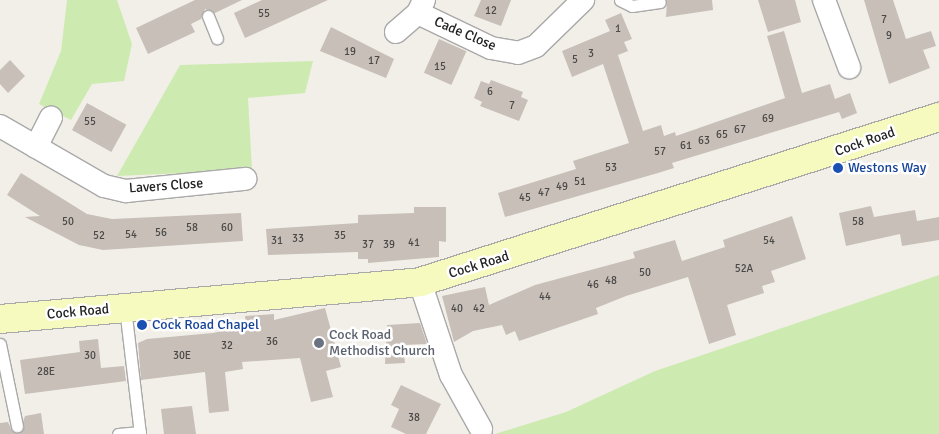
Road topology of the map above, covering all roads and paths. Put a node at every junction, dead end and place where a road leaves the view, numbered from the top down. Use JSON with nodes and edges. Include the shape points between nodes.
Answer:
{"nodes":[{"id":1,"x":582,"y":0,"type":"edge"},
{"id":2,"x":620,"y":0,"type":"edge"},
{"id":3,"x":824,"y":0,"type":"edge"},
{"id":4,"x":660,"y":2,"type":"dead end"},
{"id":5,"x":421,"y":7,"type":"edge"},
{"id":6,"x":208,"y":16,"type":"dead end"},
{"id":7,"x":396,"y":32,"type":"dead end"},
{"id":8,"x":217,"y":38,"type":"dead end"},
{"id":9,"x":849,"y":67,"type":"dead end"},
{"id":10,"x":939,"y":117,"type":"edge"},
{"id":11,"x":51,"y":118,"type":"dead end"},
{"id":12,"x":0,"y":126,"type":"edge"},
{"id":13,"x":36,"y":147,"type":"junction"},
{"id":14,"x":245,"y":179,"type":"dead end"},
{"id":15,"x":420,"y":282,"type":"junction"},
{"id":16,"x":125,"y":308,"type":"junction"},
{"id":17,"x":0,"y":319,"type":"edge"},
{"id":18,"x":0,"y":344,"type":"edge"},
{"id":19,"x":17,"y":426,"type":"dead end"},
{"id":20,"x":481,"y":429,"type":"dead end"},
{"id":21,"x":140,"y":433,"type":"edge"},
{"id":22,"x":118,"y":434,"type":"edge"}],
"edges":[{"from":1,"to":5,"type":"street","name":"Cade Close","via":[[536,46],[518,53],[491,48]]},
{"from":2,"to":4,"type":"lane","via":[[632,6]]},
{"from":3,"to":9,"type":"street"},
{"from":5,"to":7,"type":"street","name":"Cade Close"},
{"from":6,"to":8,"type":"lane"},
{"from":10,"to":15,"type":"street","name":"Cock Road"},
{"from":11,"to":13,"type":"street"},
{"from":12,"to":13,"type":"street","name":"Lavers Close"},
{"from":13,"to":14,"type":"street","name":"Lavers Close","via":[[104,186],[126,190]]},
{"from":15,"to":16,"type":"street","name":"Cock Road"},
{"from":15,"to":20,"type":"street","via":[[451,375]]},
{"from":16,"to":17,"type":"street","name":"Cock Road"},
{"from":16,"to":21,"type":"lane"},
{"from":18,"to":19,"type":"lane"},
{"from":21,"to":22,"type":"lane"}]}
